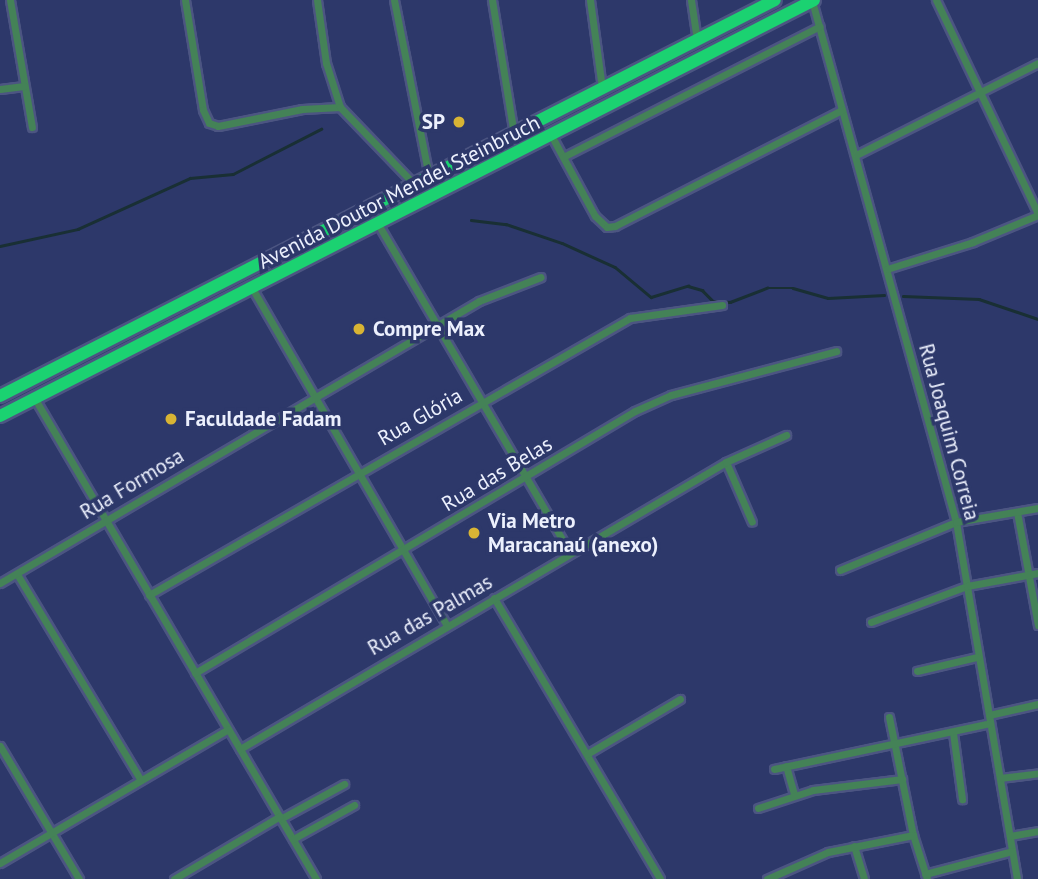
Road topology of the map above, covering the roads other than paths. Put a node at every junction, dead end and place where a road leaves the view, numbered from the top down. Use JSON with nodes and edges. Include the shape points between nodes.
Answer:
{"nodes":[{"id":1,"x":10,"y":0,"type":"edge"},
{"id":2,"x":185,"y":0,"type":"edge"},
{"id":3,"x":317,"y":0,"type":"edge"},
{"id":4,"x":394,"y":0,"type":"edge"},
{"id":5,"x":492,"y":0,"type":"edge"},
{"id":6,"x":590,"y":0,"type":"edge"},
{"id":7,"x":691,"y":0,"type":"edge"},
{"id":8,"x":775,"y":0,"type":"edge"},
{"id":9,"x":813,"y":0,"type":"edge"},
{"id":10,"x":936,"y":0,"type":"edge"},
{"id":11,"x":820,"y":26,"type":"junction"},
{"id":12,"x":697,"y":40,"type":"junction"},
{"id":13,"x":1038,"y":63,"type":"edge"},
{"id":14,"x":24,"y":86,"type":"junction"},
{"id":15,"x":603,"y":88,"type":"junction"},
{"id":16,"x":0,"y":89,"type":"edge"},
{"id":17,"x":981,"y":92,"type":"junction"},
{"id":18,"x":340,"y":107,"type":"junction"},
{"id":19,"x":842,"y":110,"type":"junction"},
{"id":20,"x":32,"y":127,"type":"dead end"},
{"id":21,"x":514,"y":134,"type":"junction"},
{"id":22,"x":551,"y":135,"type":"junction"},
{"id":23,"x":856,"y":155,"type":"junction"},
{"id":24,"x":563,"y":157,"type":"junction"},
{"id":25,"x":430,"y":177,"type":"junction"},
{"id":26,"x":415,"y":185,"type":"junction"},
{"id":27,"x":1038,"y":215,"type":"edge"},
{"id":28,"x":378,"y":224,"type":"junction"},
{"id":29,"x":887,"y":269,"type":"junction"},
{"id":30,"x":541,"y":277,"type":"dead end"},
{"id":31,"x":252,"y":288,"type":"junction"},
{"id":32,"x":722,"y":305,"type":"dead end"},
{"id":33,"x":436,"y":327,"type":"junction"},
{"id":34,"x":836,"y":351,"type":"dead end"},
{"id":35,"x":0,"y":396,"type":"edge"},
{"id":36,"x":313,"y":397,"type":"junction"},
{"id":37,"x":35,"y":398,"type":"junction"},
{"id":38,"x":481,"y":402,"type":"junction"},
{"id":39,"x":0,"y":416,"type":"edge"},
{"id":40,"x":786,"y":435,"type":"dead end"},
{"id":41,"x":726,"y":462,"type":"junction"},
{"id":42,"x":357,"y":473,"type":"junction"},
{"id":43,"x":526,"y":478,"type":"junction"},
{"id":44,"x":1038,"y":508,"type":"edge"},
{"id":45,"x":1017,"y":512,"type":"junction"},
{"id":46,"x":105,"y":521,"type":"junction"},
{"id":47,"x":752,"y":522,"type":"dead end"},
{"id":48,"x":956,"y":522,"type":"junction"},
{"id":49,"x":403,"y":549,"type":"junction"},
{"id":50,"x":570,"y":553,"type":"junction"},
{"id":51,"x":840,"y":570,"type":"dead end"},
{"id":52,"x":1038,"y":573,"type":"edge"},
{"id":53,"x":17,"y":574,"type":"junction"},
{"id":54,"x":1027,"y":575,"type":"junction"},
{"id":55,"x":0,"y":583,"type":"edge"},
{"id":56,"x":967,"y":586,"type":"junction"},
{"id":57,"x":149,"y":595,"type":"junction"},
{"id":58,"x":494,"y":598,"type":"junction"},
{"id":59,"x":870,"y":622,"type":"dead end"},
{"id":60,"x":446,"y":624,"type":"junction"},
{"id":61,"x":1038,"y":625,"type":"edge"},
{"id":62,"x":977,"y":657,"type":"junction"},
{"id":63,"x":917,"y":671,"type":"dead end"},
{"id":64,"x":195,"y":673,"type":"junction"},
{"id":65,"x":680,"y":699,"type":"dead end"},
{"id":66,"x":1038,"y":704,"type":"edge"},
{"id":67,"x":889,"y":717,"type":"dead end"},
{"id":68,"x":989,"y":719,"type":"junction"},
{"id":69,"x":228,"y":729,"type":"junction"},
{"id":70,"x":953,"y":733,"type":"junction"},
{"id":71,"x":895,"y":745,"type":"junction"},
{"id":72,"x":0,"y":746,"type":"edge"},
{"id":73,"x":240,"y":749,"type":"junction"},
{"id":74,"x":587,"y":754,"type":"junction"},
{"id":75,"x":786,"y":766,"type":"junction"},
{"id":76,"x":774,"y":769,"type":"dead end"},
{"id":77,"x":1038,"y":773,"type":"edge"},
{"id":78,"x":1000,"y":778,"type":"junction"},
{"id":79,"x":902,"y":779,"type":"junction"},
{"id":80,"x":141,"y":780,"type":"junction"},
{"id":81,"x":344,"y":784,"type":"dead end"},
{"id":82,"x":794,"y":794,"type":"junction"},
{"id":83,"x":962,"y":799,"type":"dead end"},
{"id":84,"x":354,"y":805,"type":"dead end"},
{"id":85,"x":758,"y":808,"type":"dead end"},
{"id":86,"x":281,"y":818,"type":"junction"},
{"id":87,"x":1038,"y":831,"type":"edge"},
{"id":88,"x":51,"y":832,"type":"junction"},
{"id":89,"x":913,"y":835,"type":"junction"},
{"id":90,"x":1010,"y":836,"type":"junction"},
{"id":91,"x":293,"y":839,"type":"junction"},
{"id":92,"x":854,"y":846,"type":"junction"},
{"id":93,"x":1012,"y":851,"type":"junction"},
{"id":94,"x":0,"y":863,"type":"edge"},
{"id":95,"x":926,"y":876,"type":"edge"},
{"id":96,"x":79,"y":879,"type":"edge"},
{"id":97,"x":174,"y":879,"type":"edge"},
{"id":98,"x":316,"y":879,"type":"edge"},
{"id":99,"x":660,"y":879,"type":"edge"},
{"id":100,"x":767,"y":879,"type":"edge"},
{"id":101,"x":864,"y":879,"type":"edge"},
{"id":102,"x":1017,"y":879,"type":"edge"}],
"edges":[{"from":1,"to":14,"type":"street"},
{"from":2,"to":18,"type":"street","via":[[209,123],[218,126],[289,111]]},
{"from":3,"to":18,"type":"street","via":[[326,63]]},
{"from":4,"to":25,"type":"street"},
{"from":5,"to":21,"type":"street"},
{"from":6,"to":15,"type":"street"},
{"from":7,"to":12,"type":"street"},
{"from":8,"to":12,"type":"highway","name":"Avenida Doutor Mendel Steinbruch"},
{"from":9,"to":11,"type":"street","name":"Rua Joaquim Correia"},
{"from":9,"to":22,"type":"highway","name":"Avenida Doutor Mendel Steinbruch"},
{"from":10,"to":17,"type":"street"},
{"from":11,"to":19,"type":"street","name":"Rua Joaquim Correia"},
{"from":11,"to":24,"type":"street"},
{"from":12,"to":15,"type":"highway","name":"Avenida Doutor Mendel Steinbruch"},
{"from":13,"to":17,"type":"street"},
{"from":14,"to":16,"type":"street"},
{"from":14,"to":20,"type":"street"},
{"from":15,"to":21,"type":"highway","name":"Avenida Doutor Mendel Steinbruch"},
{"from":17,"to":23,"type":"street"},
{"from":17,"to":27,"type":"street"},
{"from":18,"to":26,"type":"street"},
{"from":19,"to":23,"type":"street","name":"Rua Joaquim Correia"},
{"from":19,"to":24,"type":"street","via":[[615,226],[600,223]]},
{"from":21,"to":25,"type":"highway","name":"Avenida Doutor Mendel Steinbruch"},
{"from":22,"to":24,"type":"street"},
{"from":22,"to":28,"type":"highway","name":"Avenida Doutor Mendel Steinbruch"},
{"from":23,"to":29,"type":"street","name":"Rua Joaquim Correia"},
{"from":25,"to":26,"type":"highway","name":"Avenida Doutor Mendel Steinbruch"},
{"from":26,"to":35,"type":"highway","name":"Avenida Doutor Mendel Steinbruch"},
{"from":27,"to":29,"type":"street","via":[[973,242]]},
{"from":28,"to":31,"type":"highway","name":"Avenida Doutor Mendel Steinbruch"},
{"from":28,"to":33,"type":"street"},
{"from":29,"to":48,"type":"street","name":"Rua Joaquim Correia"},
{"from":30,"to":33,"type":"street","name":"Rua Formosa","via":[[497,292]]},
{"from":31,"to":36,"type":"street"},
{"from":31,"to":37,"type":"highway","name":"Avenida Doutor Mendel Steinbruch"},
{"from":32,"to":38,"type":"street","name":"Rua Glória","via":[[631,318]]},
{"from":33,"to":36,"type":"street","name":"Rua Formosa"},
{"from":33,"to":38,"type":"street"},
{"from":34,"to":43,"type":"street","name":"Rua das Belas","via":[[653,402]]},
{"from":36,"to":42,"type":"street"},
{"from":36,"to":46,"type":"street","name":"Rua Formosa"},
{"from":37,"to":39,"type":"highway","name":"Avenida Doutor Mendel Steinbruch"},
{"from":37,"to":46,"type":"street"},
{"from":38,"to":42,"type":"street","name":"Rua Glória"},
{"from":38,"to":43,"type":"street"},
{"from":40,"to":41,"type":"street","name":"Rua das Palmas"},
{"from":41,"to":47,"type":"street"},
{"from":41,"to":50,"type":"street","name":"Rua das Palmas"},
{"from":42,"to":49,"type":"street"},
{"from":42,"to":57,"type":"street","name":"Rua Glória"},
{"from":43,"to":49,"type":"street","name":"Rua das Belas"},
{"from":43,"to":50,"type":"street"},
{"from":44,"to":45,"type":"street"},
{"from":45,"to":48,"type":"street"},
{"from":45,"to":54,"type":"street"},
{"from":46,"to":53,"type":"street","name":"Rua Formosa"},
{"from":46,"to":57,"type":"street"},
{"from":48,"to":51,"type":"street"},
{"from":48,"to":56,"type":"street","name":"Rua Joaquim Correia"},
{"from":49,"to":60,"type":"street"},
{"from":49,"to":64,"type":"street","name":"Rua das Belas"},
{"from":50,"to":58,"type":"street","name":"Rua das Palmas"},
{"from":52,"to":54,"type":"street"},
{"from":53,"to":55,"type":"street","name":"Rua Formosa"},
{"from":53,"to":80,"type":"street"},
{"from":54,"to":56,"type":"street"},
{"from":54,"to":61,"type":"street"},
{"from":56,"to":59,"type":"street"},
{"from":56,"to":62,"type":"street","name":"Rua Joaquim Correia"},
{"from":57,"to":64,"type":"street"},
{"from":58,"to":60,"type":"street","name":"Rua das Palmas"},
{"from":58,"to":74,"type":"street"},
{"from":60,"to":73,"type":"street","name":"Rua das Palmas"},
{"from":62,"to":63,"type":"street"},
{"from":62,"to":68,"type":"street","name":"Rua Joaquim Correia"},
{"from":64,"to":69,"type":"street"},
{"from":65,"to":74,"type":"street"},
{"from":66,"to":68,"type":"street"},
{"from":67,"to":71,"type":"street"},
{"from":68,"to":70,"type":"street"},
{"from":68,"to":78,"type":"street","name":"Rua Joaquim Correia"},
{"from":69,"to":73,"type":"street"},
{"from":69,"to":80,"type":"street"},
{"from":70,"to":71,"type":"street"},
{"from":70,"to":83,"type":"street"},
{"from":71,"to":75,"type":"street"},
{"from":71,"to":79,"type":"street"},
{"from":72,"to":88,"type":"street"},
{"from":73,"to":86,"type":"street"},
{"from":74,"to":99,"type":"street"},
{"from":75,"to":76,"type":"street"},
{"from":75,"to":82,"type":"street"},
{"from":77,"to":78,"type":"street"},
{"from":78,"to":90,"type":"street","name":"Rua Joaquim Correia"},
{"from":79,"to":82,"type":"street"},
{"from":79,"to":89,"type":"street"},
{"from":80,"to":88,"type":"street"},
{"from":81,"to":86,"type":"street"},
{"from":82,"to":85,"type":"street"},
{"from":84,"to":91,"type":"street"},
{"from":86,"to":91,"type":"street"},
{"from":86,"to":97,"type":"street"},
{"from":87,"to":90,"type":"street"},
{"from":88,"to":94,"type":"street"},
{"from":88,"to":96,"type":"street"},
{"from":89,"to":92,"type":"street"},
{"from":89,"to":95,"type":"street"},
{"from":90,"to":93,"type":"street","name":"Rua Joaquim Correia"},
{"from":91,"to":98,"type":"street"},
{"from":92,"to":100,"type":"street","via":[[803,861]]},
{"from":92,"to":101,"type":"street"},
{"from":93,"to":95,"type":"street"},
{"from":93,"to":102,"type":"street","name":"Rua Joaquim Correia"}]}
